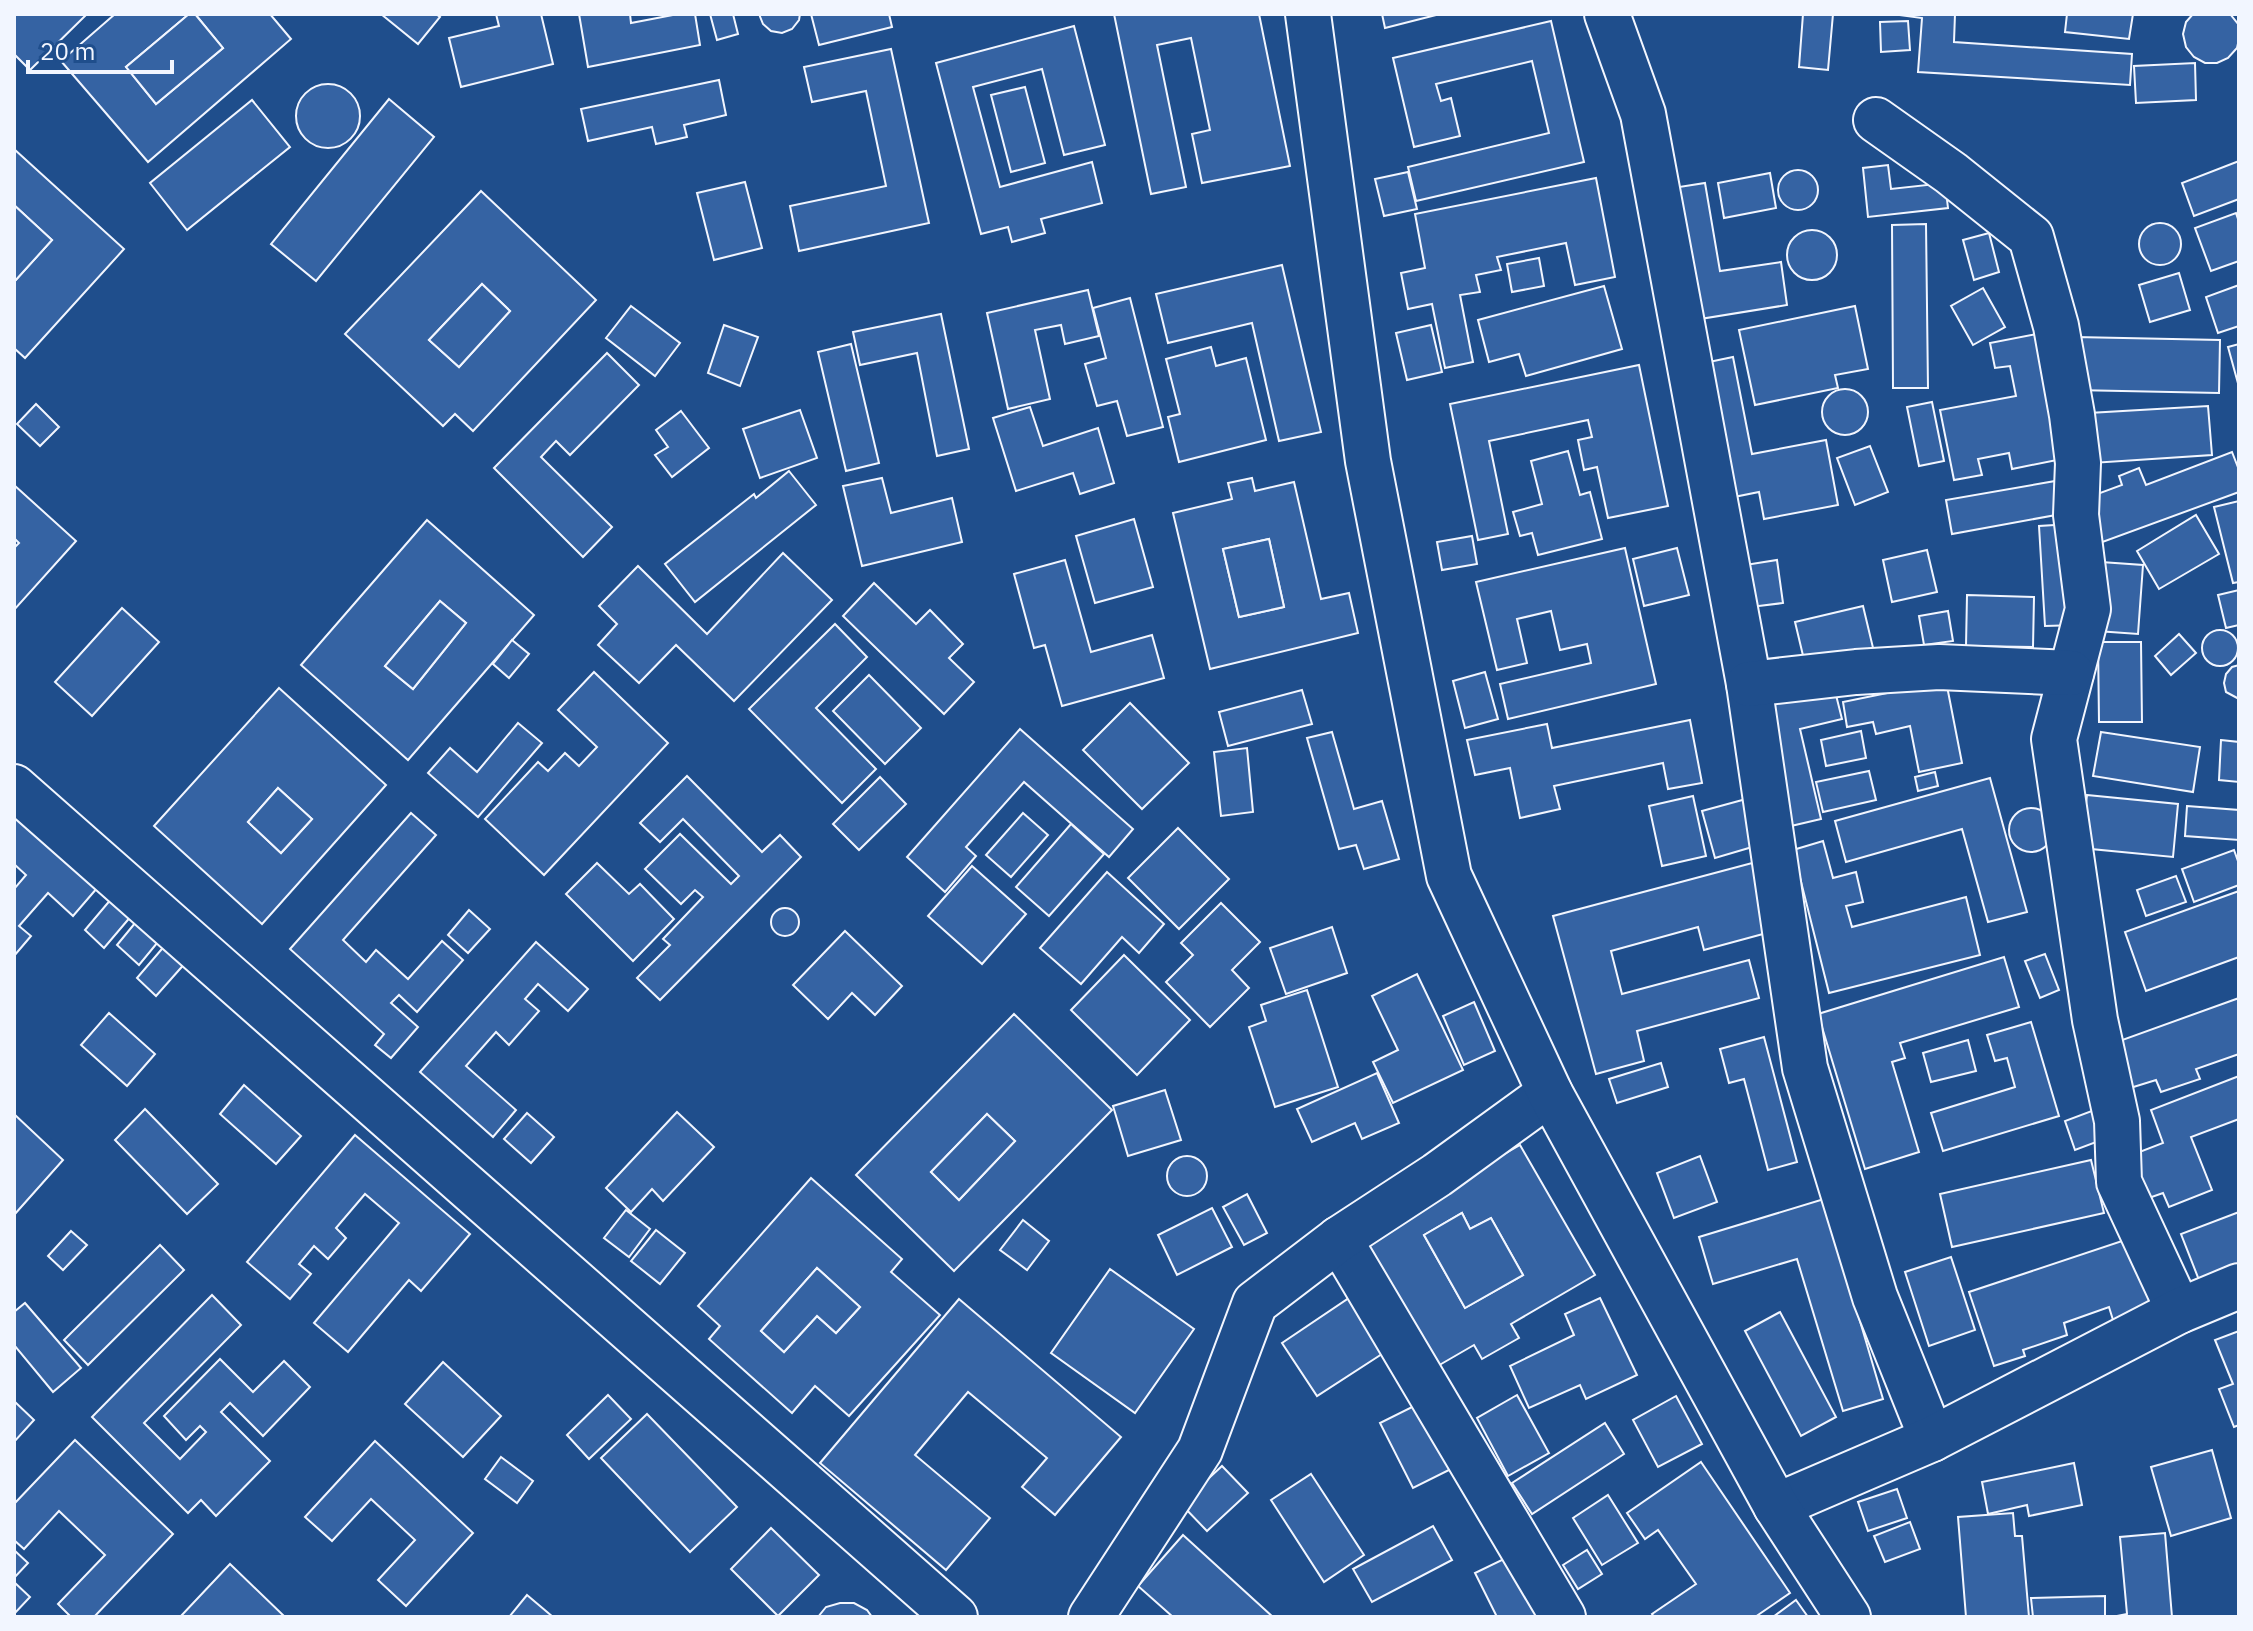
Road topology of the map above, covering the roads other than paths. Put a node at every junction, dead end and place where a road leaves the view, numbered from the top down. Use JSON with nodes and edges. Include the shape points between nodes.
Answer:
{"nodes":[{"id":1,"x":1308,"y":14,"type":"edge"},
{"id":2,"x":1607,"y":14,"type":"edge"},
{"id":3,"x":1876,"y":120,"type":"dead end"},
{"id":4,"x":2071,"y":673,"type":"junction"},
{"id":5,"x":1749,"y":684,"type":"junction"},
{"id":6,"x":14,"y":787,"type":"edge"},
{"id":7,"x":1550,"y":1093,"type":"junction"},
{"id":8,"x":1339,"y":1239,"type":"junction"},
{"id":9,"x":2239,"y":1286,"type":"edge"},
{"id":10,"x":2179,"y":1311,"type":"junction"},
{"id":11,"x":1932,"y":1439,"type":"junction"},
{"id":12,"x":1776,"y":1506,"type":"junction"},
{"id":13,"x":955,"y":1617,"type":"edge"},
{"id":14,"x":1091,"y":1617,"type":"edge"},
{"id":15,"x":1563,"y":1617,"type":"edge"},
{"id":16,"x":1848,"y":1617,"type":"edge"}],
"edges":[{"from":1,"to":7,"type":"street","via":[[1368,461],[1449,876]]},
{"from":2,"to":5,"type":"street","via":[[1643,114]]},
{"from":3,"to":4,"type":"street","via":[[2031,237],[2056,326],[2078,463],[2076,515],[2088,609]]},
{"from":4,"to":5,"type":"street","via":[[1939,667]]},
{"from":4,"to":10,"type":"street","via":[[2054,739],[2095,1020],[2117,1121],[2119,1182]]},
{"from":5,"to":11,"type":"street","via":[[1805,1068],[1875,1297]]},
{"from":6,"to":13,"type":"street"},
{"from":7,"to":8,"type":"street"},
{"from":7,"to":12,"type":"street"},
{"from":8,"to":14,"type":"street","via":[[1255,1303],[1200,1450]]},
{"from":8,"to":15,"type":"street"},
{"from":9,"to":10,"type":"street"},
{"from":10,"to":11,"type":"street"},
{"from":11,"to":12,"type":"street"},
{"from":12,"to":16,"type":"street"}]}
